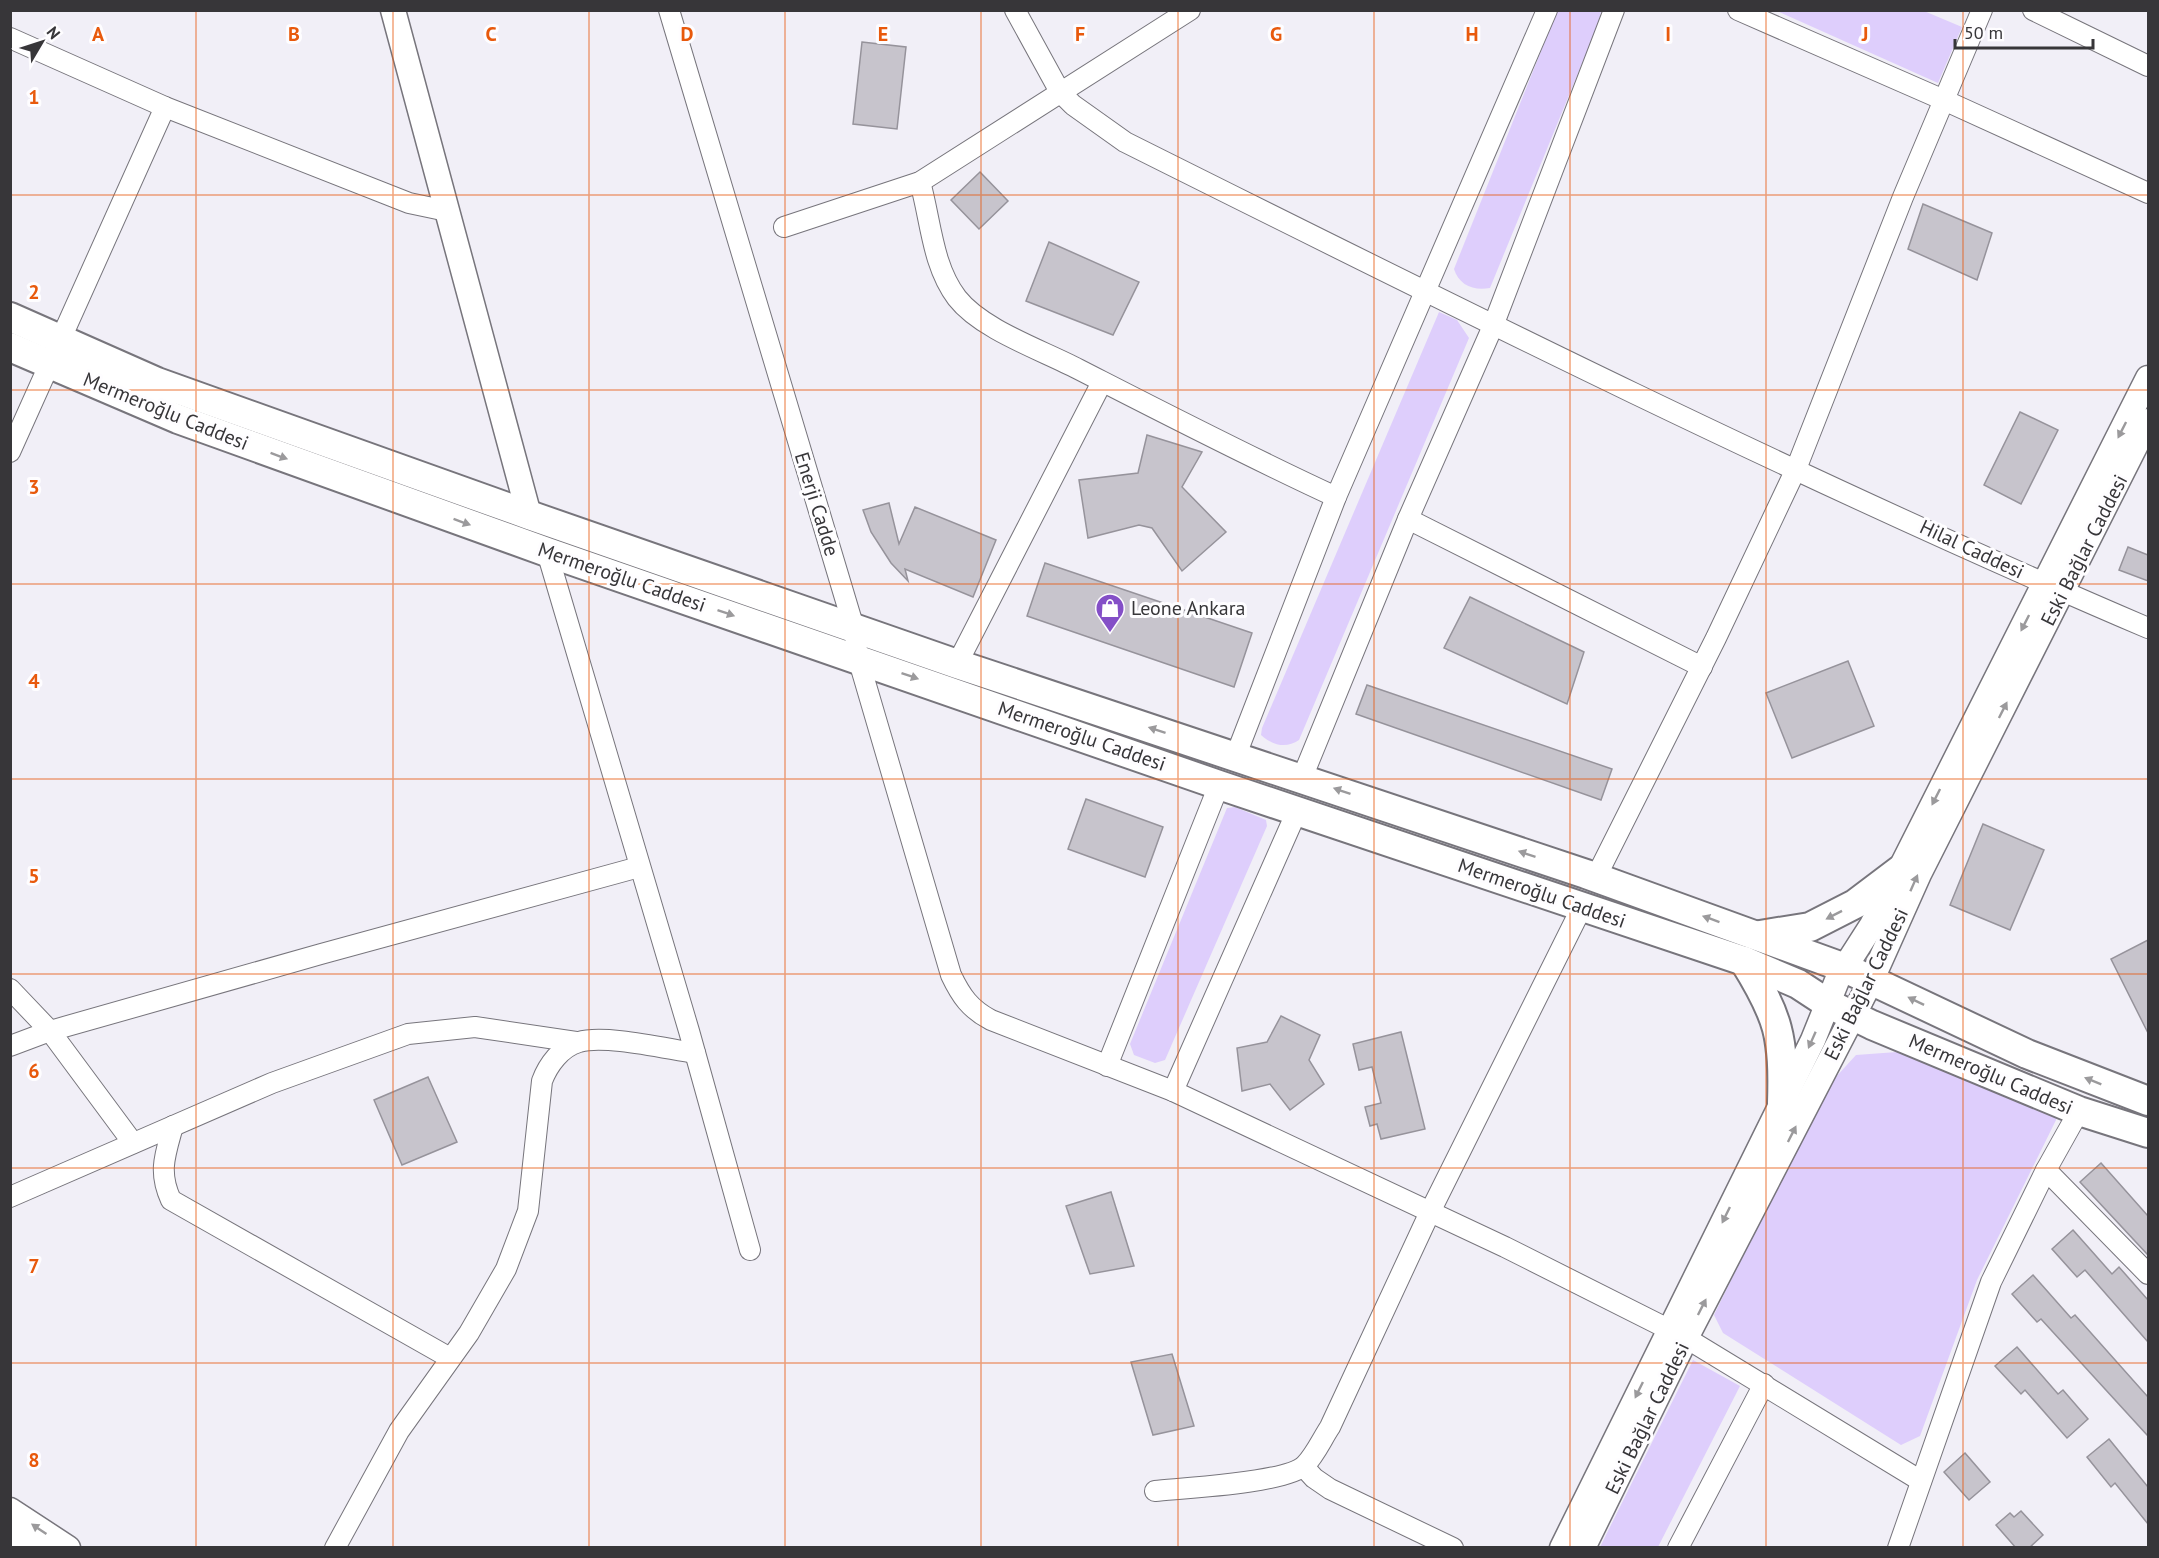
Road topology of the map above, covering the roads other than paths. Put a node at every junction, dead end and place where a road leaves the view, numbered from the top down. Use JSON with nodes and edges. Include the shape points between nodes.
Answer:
{"nodes":[{"id":1,"x":393,"y":10,"type":"edge"},
{"id":2,"x":669,"y":10,"type":"edge"},
{"id":3,"x":1016,"y":10,"type":"edge"},
{"id":4,"x":1190,"y":10,"type":"edge"},
{"id":5,"x":1547,"y":10,"type":"edge"},
{"id":6,"x":1614,"y":10,"type":"edge"},
{"id":7,"x":1738,"y":10,"type":"edge"},
{"id":8,"x":2033,"y":10,"type":"edge"},
{"id":9,"x":1982,"y":11,"type":"edge"},
{"id":10,"x":10,"y":38,"type":"edge"},
{"id":11,"x":2148,"y":66,"type":"edge"},
{"id":12,"x":1060,"y":92,"type":"junction"},
{"id":13,"x":1946,"y":101,"type":"junction"},
{"id":14,"x":165,"y":107,"type":"junction"},
{"id":15,"x":920,"y":182,"type":"junction"},
{"id":16,"x":2148,"y":193,"type":"edge"},
{"id":17,"x":447,"y":211,"type":"junction"},
{"id":18,"x":784,"y":227,"type":"dead end"},
{"id":19,"x":1426,"y":292,"type":"junction"},
{"id":20,"x":10,"y":317,"type":"edge"},
{"id":21,"x":1493,"y":326,"type":"junction"},
{"id":22,"x":10,"y":347,"type":"edge"},
{"id":23,"x":55,"y":353,"type":"junction"},
{"id":24,"x":2148,"y":378,"type":"edge"},
{"id":25,"x":1102,"y":382,"type":"junction"},
{"id":26,"x":2148,"y":421,"type":"edge"},
{"id":27,"x":10,"y":452,"type":"edge"},
{"id":28,"x":1797,"y":469,"type":"junction"},
{"id":29,"x":1336,"y":497,"type":"junction"},
{"id":30,"x":529,"y":515,"type":"junction"},
{"id":31,"x":1408,"y":519,"type":"junction"},
{"id":32,"x":547,"y":552,"type":"junction"},
{"id":33,"x":2054,"y":587,"type":"junction"},
{"id":34,"x":854,"y":628,"type":"junction"},
{"id":35,"x":2148,"y":628,"type":"edge"},
{"id":36,"x":858,"y":658,"type":"junction"},
{"id":37,"x":957,"y":664,"type":"junction"},
{"id":38,"x":1702,"y":667,"type":"junction"},
{"id":39,"x":1236,"y":755,"type":"junction"},
{"id":40,"x":1302,"y":778,"type":"junction"},
{"id":41,"x":1219,"y":785,"type":"junction"},
{"id":42,"x":1297,"y":811,"type":"junction"},
{"id":43,"x":639,"y":867,"type":"junction"},
{"id":44,"x":1900,"y":870,"type":"junction"},
{"id":45,"x":1596,"y":878,"type":"junction"},
{"id":46,"x":1582,"y":907,"type":"junction"},
{"id":47,"x":1750,"y":948,"type":"junction"},
{"id":48,"x":1845,"y":968,"type":"junction"},
{"id":49,"x":1872,"y":980,"type":"junction"},
{"id":50,"x":10,"y":989,"type":"edge"},
{"id":51,"x":1827,"y":1003,"type":"junction"},
{"id":52,"x":1853,"y":1016,"type":"junction"},
{"id":53,"x":50,"y":1031,"type":"junction"},
{"id":54,"x":576,"y":1042,"type":"junction"},
{"id":55,"x":10,"y":1046,"type":"edge"},
{"id":56,"x":695,"y":1053,"type":"junction"},
{"id":57,"x":1107,"y":1066,"type":"junction"},
{"id":58,"x":1173,"y":1091,"type":"junction"},
{"id":59,"x":2148,"y":1101,"type":"edge"},
{"id":60,"x":1782,"y":1103,"type":"junction"},
{"id":61,"x":2079,"y":1111,"type":"junction"},
{"id":62,"x":173,"y":1126,"type":"junction"},
{"id":63,"x":2148,"y":1133,"type":"edge"},
{"id":64,"x":133,"y":1143,"type":"junction"},
{"id":65,"x":2046,"y":1170,"type":"junction"},
{"id":66,"x":10,"y":1197,"type":"edge"},
{"id":67,"x":1430,"y":1212,"type":"junction"},
{"id":68,"x":750,"y":1250,"type":"dead end"},
{"id":69,"x":2148,"y":1274,"type":"edge"},
{"id":70,"x":1678,"y":1334,"type":"junction"},
{"id":71,"x":450,"y":1358,"type":"junction"},
{"id":72,"x":1764,"y":1384,"type":"junction"},
{"id":73,"x":1304,"y":1467,"type":"junction"},
{"id":74,"x":1921,"y":1481,"type":"junction"},
{"id":75,"x":1155,"y":1491,"type":"dead end"},
{"id":76,"x":10,"y":1509,"type":"edge"},
{"id":77,"x":10,"y":1533,"type":"edge"},
{"id":78,"x":33,"y":1548,"type":"edge"},
{"id":79,"x":68,"y":1548,"type":"edge"},
{"id":80,"x":335,"y":1548,"type":"edge"},
{"id":81,"x":1453,"y":1548,"type":"edge"},
{"id":82,"x":1562,"y":1548,"type":"edge"},
{"id":83,"x":1583,"y":1548,"type":"edge"},
{"id":84,"x":1678,"y":1548,"type":"edge"},
{"id":85,"x":1898,"y":1548,"type":"edge"}],
"edges":[{"from":1,"to":17,"type":"street"},
{"from":2,"to":34,"type":"street","name":"Enerji Cadde"},
{"from":3,"to":12,"type":"street"},
{"from":4,"to":12,"type":"street"},
{"from":5,"to":19,"type":"street"},
{"from":6,"to":21,"type":"street"},
{"from":7,"to":13,"type":"street"},
{"from":8,"to":11,"type":"street"},
{"from":9,"to":13,"type":"street"},
{"from":10,"to":14,"type":"street"},
{"from":12,"to":15,"type":"street"},
{"from":12,"to":19,"type":"street","name":"Hilal Caddesi","via":[[1125,142]]},
{"from":13,"to":16,"type":"street"},
{"from":13,"to":28,"type":"street","via":[[1903,197]]},
{"from":14,"to":17,"type":"street","via":[[409,203]]},
{"from":14,"to":23,"type":"street"},
{"from":15,"to":18,"type":"street"},
{"from":15,"to":25,"type":"street","via":[[934,251],[946,282],[959,300],[972,313],[1001,330]]},
{"from":17,"to":30,"type":"street"},
{"from":19,"to":21,"type":"street","name":"Hilal Caddesi"},
{"from":19,"to":29,"type":"street"},
{"from":20,"to":23,"type":"main road","name":"Mermeroğlu Caddesi"},
{"from":21,"to":28,"type":"street","name":"Hilal Caddesi"},
{"from":21,"to":31,"type":"street"},
{"from":22,"to":23,"type":"main road","name":"Mermeroğlu Caddesi"},
{"from":23,"to":27,"type":"street"},
{"from":23,"to":30,"type":"main road","name":"Mermeroğlu Caddesi","via":[[157,382]]},
{"from":23,"to":32,"type":"main road","name":"Mermeroğlu Caddesi","one_way":true,"via":[[178,419]]},
{"from":24,"to":33,"type":"street","one_way":true},
{"from":25,"to":29,"type":"street"},
{"from":25,"to":37,"type":"street"},
{"from":26,"to":33,"type":"street","name":"Eski Bağlar Caddesi"},
{"from":28,"to":33,"type":"street","name":"Hilal Caddesi"},
{"from":28,"to":38,"type":"street"},
{"from":29,"to":39,"type":"street"},
{"from":30,"to":34,"type":"main road","name":"Mermeroğlu Caddesi"},
{"from":31,"to":38,"type":"street"},
{"from":31,"to":40,"type":"street"},
{"from":32,"to":36,"type":"main road","name":"Mermeroğlu Caddesi","one_way":true},
{"from":32,"to":43,"type":"street"},
{"from":33,"to":35,"type":"street","name":"Hilal Caddesi"},
{"from":33,"to":44,"type":"street","name":"Eski Bağlar Caddesi","one_way":true},
{"from":49,"to":33,"type":"street","name":"Eski Bağlar Caddesi","one_way":true},
{"from":34,"to":36,"type":"street","name":"Enerji Cadde"},
{"from":34,"to":37,"type":"main road","name":"Mermeroğlu Caddesi"},
{"from":36,"to":41,"type":"main road","name":"Mermeroğlu Caddesi","one_way":true},
{"from":36,"to":57,"type":"street","name":"Enerji Cadde","via":[[951,975],[962,998],[974,1011],[991,1020]]},
{"from":39,"to":37,"type":"main road","name":"Mermeroğlu Caddesi","one_way":true},
{"from":38,"to":45,"type":"street"},
{"from":39,"to":40,"type":"main road","name":"Mermeroğlu Caddesi"},
{"from":45,"to":40,"type":"main road","name":"Mermeroğlu Caddesi","one_way":true},
{"from":41,"to":42,"type":"main road","name":"Mermeroğlu Caddesi"},
{"from":41,"to":57,"type":"street"},
{"from":42,"to":46,"type":"main road","name":"Mermeroğlu Caddesi"},
{"from":42,"to":58,"type":"street"},
{"from":43,"to":53,"type":"street"},
{"from":43,"to":56,"type":"street"},
{"from":44,"to":47,"type":"main road","one_way":true,"via":[[1855,904],[1810,927]]},
{"from":44,"to":48,"type":"street","name":"Eski Bağlar Caddesi"},
{"from":47,"to":45,"type":"main road","name":"Mermeroğlu Caddesi","one_way":true},
{"from":46,"to":47,"type":"main road","name":"Mermeroğlu Caddesi"},
{"from":46,"to":67,"type":"street"},
{"from":47,"to":48,"type":"main road","name":"Mermeroğlu Caddesi"},
{"from":47,"to":51,"type":"main road","name":"Mermeroğlu Caddesi"},
{"from":47,"to":60,"type":"main road","via":[[1780,1029]]},
{"from":48,"to":49,"type":"main road","name":"Mermeroğlu Caddesi"},
{"from":48,"to":51,"type":"street","name":"Eski Bağlar Caddesi"},
{"from":49,"to":52,"type":"street","name":"Eski Bağlar Caddesi"},
{"from":59,"to":49,"type":"main road","name":"Mermeroğlu Caddesi","one_way":true,"via":[[2027,1054]]},
{"from":50,"to":53,"type":"street"},
{"from":51,"to":52,"type":"main road","name":"Mermeroğlu Caddesi"},
{"from":51,"to":60,"type":"street","name":"Eski Bağlar Caddesi","one_way":true},
{"from":52,"to":61,"type":"main road","name":"Mermeroğlu Caddesi"},
{"from":70,"to":52,"type":"street","name":"Eski Bağlar Caddesi","one_way":true},
{"from":53,"to":55,"type":"street"},
{"from":53,"to":64,"type":"street"},
{"from":54,"to":56,"type":"street","via":[[603,1040]]},
{"from":54,"to":62,"type":"street","via":[[475,1027],[408,1034],[272,1083]]},
{"from":54,"to":71,"type":"street","via":[[555,1059],[542,1081],[532,1190],[522,1231],[506,1269]]},
{"from":56,"to":68,"type":"street"},
{"from":57,"to":58,"type":"street"},
{"from":58,"to":67,"type":"street"},
{"from":60,"to":70,"type":"street","name":"Eski Bağlar Caddesi","one_way":true},
{"from":61,"to":63,"type":"main road","name":"Mermeroğlu Caddesi"},
{"from":61,"to":65,"type":"street"},
{"from":62,"to":64,"type":"street"},
{"from":62,"to":71,"type":"street","via":[[163,1163],[163,1183],[171,1200]]},
{"from":64,"to":66,"type":"street"},
{"from":65,"to":69,"type":"street"},
{"from":65,"to":74,"type":"street","via":[[1991,1282]]},
{"from":67,"to":70,"type":"street"},
{"from":67,"to":73,"type":"street","via":[[1330,1426]]},
{"from":70,"to":72,"type":"street"},
{"from":70,"to":82,"type":"street","name":"Eski Bağlar Caddesi","one_way":true},
{"from":70,"to":83,"type":"street","name":"Eski Bağlar Caddesi"},
{"from":71,"to":80,"type":"street","via":[[399,1431]]},
{"from":72,"to":74,"type":"street"},
{"from":72,"to":84,"type":"street"},
{"from":73,"to":75,"type":"street","via":[[1265,1479]]},
{"from":73,"to":81,"type":"street","via":[[1330,1489]]},
{"from":74,"to":85,"type":"street"},
{"from":79,"to":76,"type":"street","one_way":true},
{"from":77,"to":78,"type":"street"}]}
